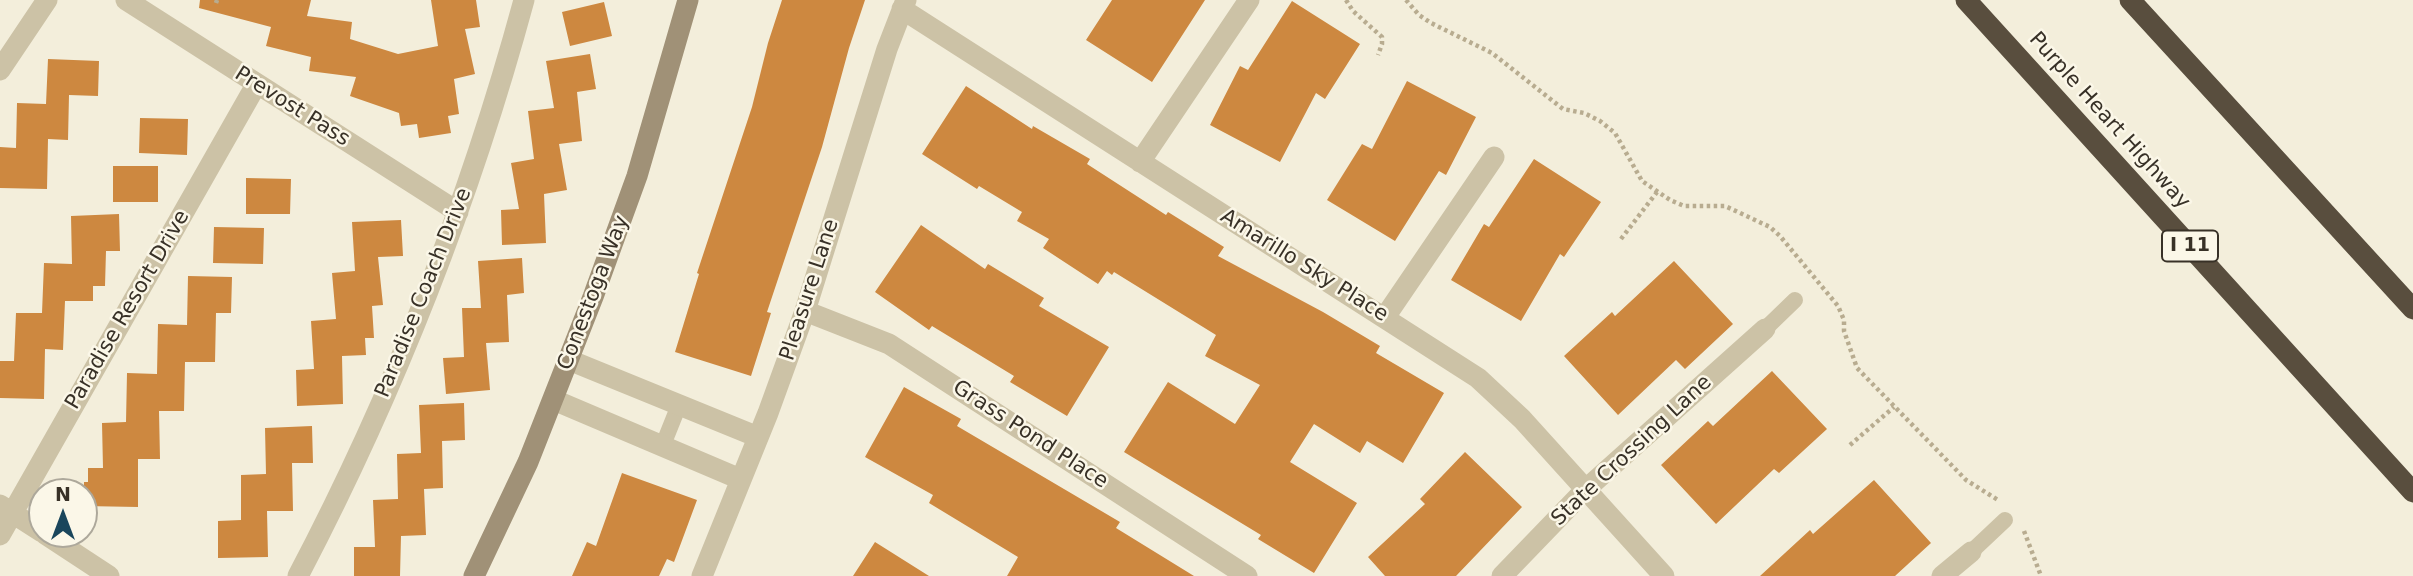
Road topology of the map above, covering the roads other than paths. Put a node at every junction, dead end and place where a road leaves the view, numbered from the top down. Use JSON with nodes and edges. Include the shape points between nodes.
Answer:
{"nodes":[{"id":1,"x":47,"y":0,"type":"edge"},
{"id":2,"x":126,"y":0,"type":"edge"},
{"id":3,"x":524,"y":0,"type":"edge"},
{"id":4,"x":688,"y":0,"type":"edge"},
{"id":5,"x":1249,"y":0,"type":"edge"},
{"id":6,"x":1966,"y":0,"type":"edge"},
{"id":7,"x":2130,"y":0,"type":"edge"},
{"id":8,"x":904,"y":4,"type":"edge"},
{"id":9,"x":0,"y":69,"type":"edge"},
{"id":10,"x":256,"y":85,"type":"junction"},
{"id":11,"x":1494,"y":157,"type":"dead end"},
{"id":12,"x":1140,"y":162,"type":"junction"},
{"id":13,"x":458,"y":212,"type":"junction"},
{"id":14,"x":1795,"y":300,"type":"dead end"},
{"id":15,"x":2413,"y":309,"type":"edge"},
{"id":16,"x":805,"y":311,"type":"junction"},
{"id":17,"x":1385,"y":317,"type":"junction"},
{"id":18,"x":1765,"y":329,"type":"joint"},
{"id":19,"x":569,"y":360,"type":"junction"},
{"id":20,"x":554,"y":400,"type":"junction"},
{"id":21,"x":679,"y":405,"type":"junction"},
{"id":22,"x":758,"y":437,"type":"junction"},
{"id":23,"x":663,"y":445,"type":"junction"},
{"id":24,"x":740,"y":479,"type":"junction"},
{"id":25,"x":1585,"y":490,"type":"junction"},
{"id":26,"x":2413,"y":492,"type":"edge"},
{"id":27,"x":6,"y":509,"type":"edge"},
{"id":28,"x":2009,"y":517,"type":"road end"},
{"id":29,"x":28,"y":523,"type":"edge"},
{"id":30,"x":0,"y":535,"type":"edge"},
{"id":31,"x":66,"y":548,"type":"edge"},
{"id":32,"x":1971,"y":552,"type":"joint"},
{"id":33,"x":705,"y":575,"type":"edge"},
{"id":34,"x":109,"y":576,"type":"edge"},
{"id":35,"x":298,"y":576,"type":"edge"},
{"id":36,"x":474,"y":576,"type":"edge"},
{"id":37,"x":1247,"y":576,"type":"edge"},
{"id":38,"x":1502,"y":576,"type":"edge"},
{"id":39,"x":1664,"y":576,"type":"edge"},
{"id":40,"x":1942,"y":576,"type":"edge"}],
"edges":[{"from":1,"to":9,"type":"street"},
{"from":2,"to":10,"type":"street","name":"Prevost Pass"},
{"from":3,"to":13,"type":"street","name":"Paradise Coach Drive"},
{"from":4,"to":19,"type":"street","name":"Conestoga Way","via":[[637,176]]},
{"from":5,"to":12,"type":"street"},
{"from":6,"to":26,"type":"highway","name":"Purple Heart Highway","number":"I 11"},
{"from":7,"to":15,"type":"highway"},
{"from":8,"to":12,"type":"street","name":"Amarillo Sky Place"},
{"from":8,"to":16,"type":"street","name":"Pleasure Lane"},
{"from":10,"to":13,"type":"street","name":"Prevost Pass"},
{"from":10,"to":27,"type":"street","name":"Paradise Resort Drive"},
{"from":11,"to":17,"type":"street"},
{"from":12,"to":17,"type":"street","name":"Amarillo Sky Place"},
{"from":13,"to":35,"type":"street","name":"Paradise Coach Drive","via":[[380,406]]},
{"from":14,"to":18,"type":"lane"},
{"from":16,"to":22,"type":"street","name":"Pleasure Lane"},
{"from":16,"to":37,"type":"street","name":"Grass Pond Place","via":[[889,344]]},
{"from":17,"to":25,"type":"street","name":"Amarillo Sky Place","via":[[1478,378]]},
{"from":18,"to":25,"type":"street","name":"State Crossing Lane"},
{"from":19,"to":20,"type":"street","name":"Conestoga Way"},
{"from":19,"to":21,"type":"street"},
{"from":20,"to":23,"type":"street"},
{"from":20,"to":36,"type":"street","name":"Conestoga Way"},
{"from":21,"to":22,"type":"street"},
{"from":21,"to":23,"type":"lane"},
{"from":22,"to":24,"type":"street","name":"Pleasure Lane"},
{"from":23,"to":24,"type":"street"},
{"from":24,"to":33,"type":"street","name":"Pleasure Lane"},
{"from":25,"to":38,"type":"street","name":"State Crossing Lane"},
{"from":25,"to":39,"type":"street","name":"Amarillo Sky Place"},
{"from":27,"to":29,"type":"street"},
{"from":27,"to":30,"type":"street","name":"Paradise Resort Drive"},
{"from":28,"to":32,"type":"lane"},
{"from":31,"to":34,"type":"street"},
{"from":32,"to":40,"type":"street"}]}
